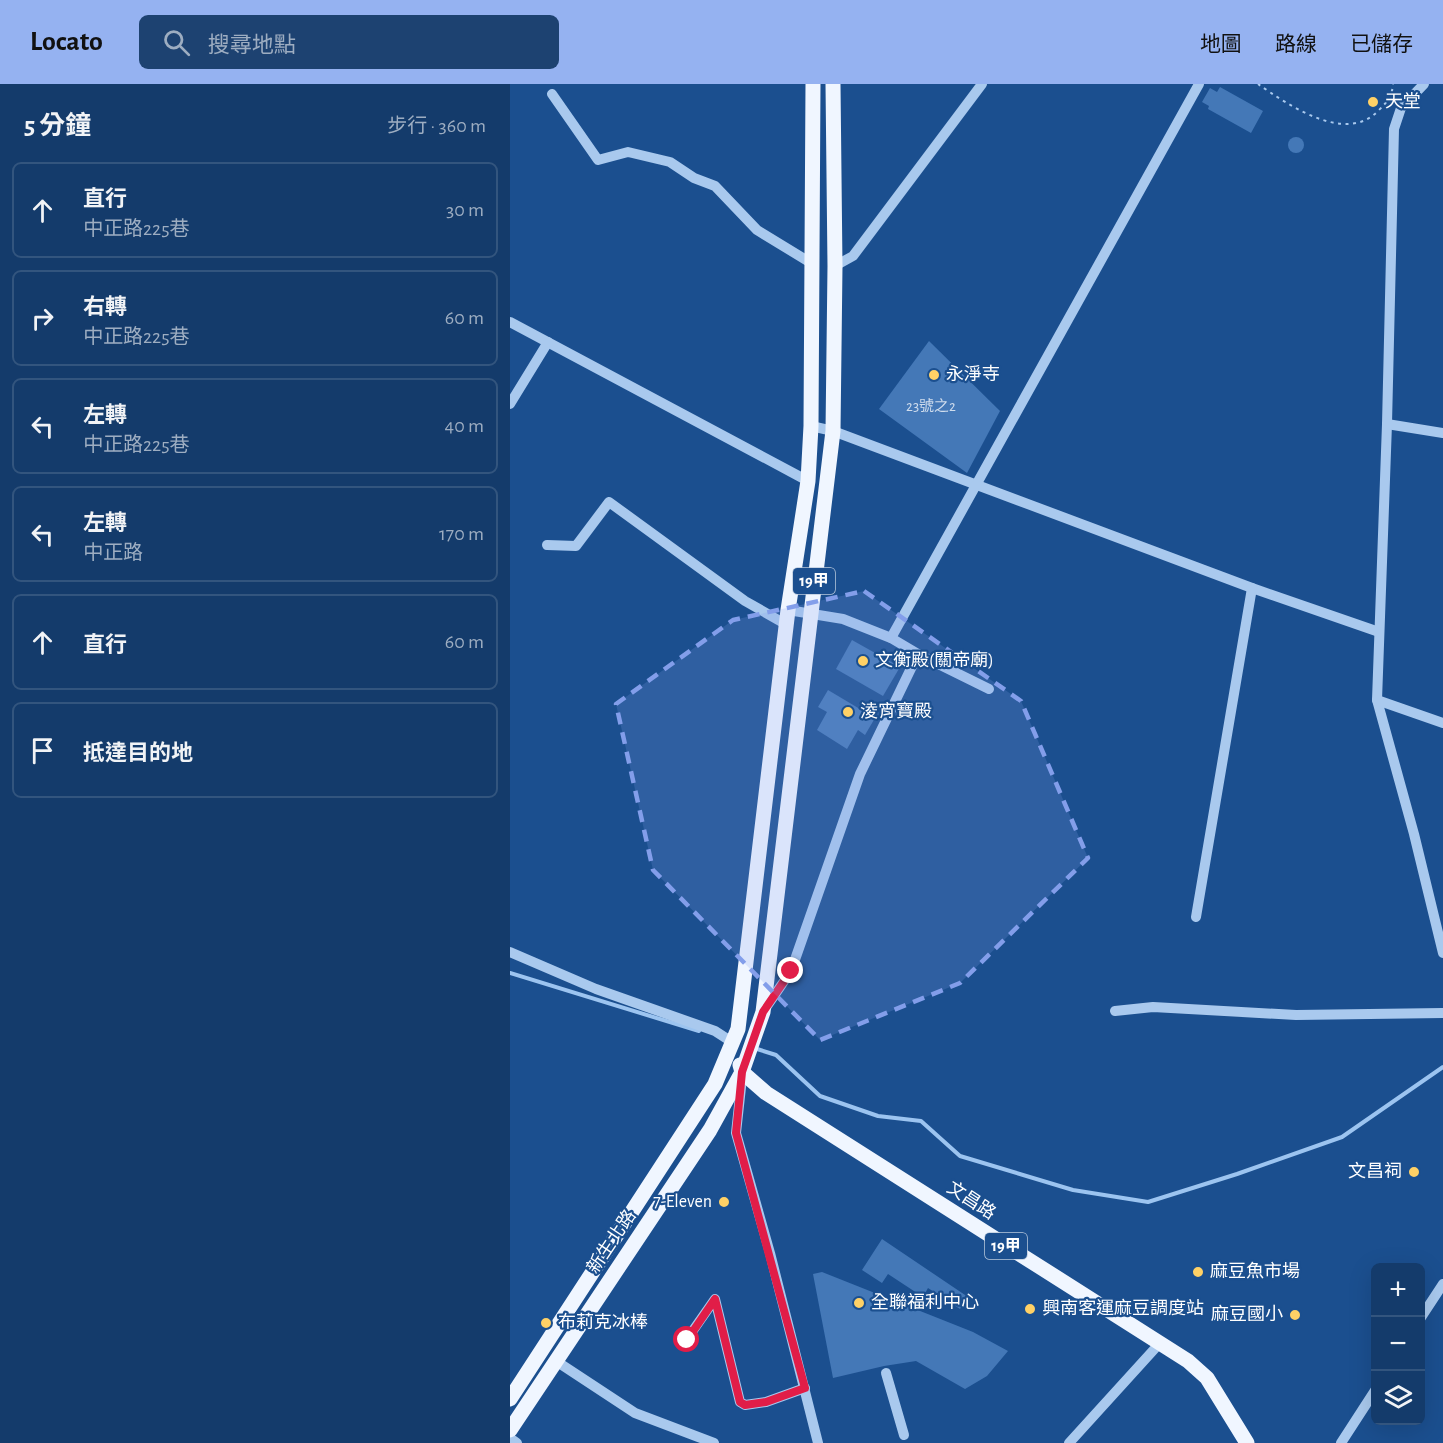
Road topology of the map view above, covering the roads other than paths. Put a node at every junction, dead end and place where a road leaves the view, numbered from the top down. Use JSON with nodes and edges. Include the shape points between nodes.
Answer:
{"nodes":[{"id":1,"x":813,"y":84,"type":"edge"},
{"id":2,"x":833,"y":84,"type":"edge"},
{"id":3,"x":982,"y":84,"type":"edge"},
{"id":4,"x":1199,"y":84,"type":"edge"},
{"id":5,"x":1424,"y":84,"type":"edge"},
{"id":6,"x":552,"y":94,"type":"dead end"},
{"id":7,"x":811,"y":263,"type":"junction"},
{"id":8,"x":834,"y":266,"type":"junction"},
{"id":9,"x":510,"y":322,"type":"edge"},
{"id":10,"x":548,"y":342,"type":"junction"},
{"id":11,"x":510,"y":404,"type":"edge"},
{"id":12,"x":1388,"y":424,"type":"junction"},
{"id":13,"x":811,"y":426,"type":"junction"},
{"id":14,"x":833,"y":431,"type":"junction"},
{"id":15,"x":1443,"y":433,"type":"edge"},
{"id":16,"x":807,"y":481,"type":"junction"},
{"id":17,"x":977,"y":485,"type":"junction"},
{"id":18,"x":547,"y":545,"type":"dead end"},
{"id":19,"x":1252,"y":588,"type":"junction"},
{"id":20,"x":788,"y":609,"type":"junction"},
{"id":21,"x":810,"y":613,"type":"junction"},
{"id":22,"x":787,"y":625,"type":"junction"},
{"id":23,"x":1379,"y":632,"type":"junction"},
{"id":24,"x":891,"y":638,"type":"junction"},
{"id":25,"x":918,"y":654,"type":"junction"},
{"id":26,"x":989,"y":689,"type":"dead end"},
{"id":27,"x":1377,"y":700,"type":"junction"},
{"id":28,"x":1443,"y":723,"type":"edge"},
{"id":29,"x":1196,"y":917,"type":"dead end"},
{"id":30,"x":510,"y":952,"type":"edge"},
{"id":31,"x":1443,"y":953,"type":"edge"},
{"id":32,"x":1115,"y":1011,"type":"dead end"},
{"id":33,"x":763,"y":1012,"type":"junction"},
{"id":34,"x":1443,"y":1013,"type":"edge"},
{"id":35,"x":732,"y":1042,"type":"junction"},
{"id":36,"x":742,"y":1072,"type":"junction"},
{"id":37,"x":1443,"y":1284,"type":"edge"},
{"id":38,"x":1421,"y":1317,"type":"edge"},
{"id":39,"x":687,"y":1340,"type":"dead end"},
{"id":40,"x":1159,"y":1344,"type":"junction"},
{"id":41,"x":556,"y":1361,"type":"junction"},
{"id":42,"x":885,"y":1372,"type":"dead end"},
{"id":43,"x":805,"y":1388,"type":"junction"},
{"id":44,"x":1371,"y":1397,"type":"edge"},
{"id":45,"x":510,"y":1399,"type":"edge"},
{"id":46,"x":510,"y":1430,"type":"edge"},
{"id":47,"x":904,"y":1435,"type":"dead end"},
{"id":48,"x":510,"y":1438,"type":"edge"},
{"id":49,"x":517,"y":1443,"type":"edge"},
{"id":50,"x":714,"y":1443,"type":"edge"},
{"id":51,"x":818,"y":1443,"type":"edge"},
{"id":52,"x":1069,"y":1443,"type":"edge"},
{"id":53,"x":1247,"y":1443,"type":"edge"},
{"id":54,"x":1341,"y":1443,"type":"edge"}],
"edges":[{"from":1,"to":7,"type":"main road","number":"19甲"},
{"from":2,"to":8,"type":"main road","number":"19甲"},
{"from":3,"to":8,"type":"street","via":[[853,256]]},
{"from":4,"to":17,"type":"street"},
{"from":5,"to":12,"type":"street","via":[[1401,108],[1394,129]]},
{"from":6,"to":7,"type":"street","via":[[598,160],[628,152],[670,162],[715,186],[757,230]]},
{"from":7,"to":13,"type":"main road","number":"19甲"},
{"from":8,"to":14,"type":"main road","number":"19甲"},
{"from":9,"to":10,"type":"street"},
{"from":10,"to":11,"type":"street"},
{"from":10,"to":16,"type":"street"},
{"from":12,"to":15,"type":"street"},
{"from":12,"to":23,"type":"street"},
{"from":13,"to":14,"type":"street"},
{"from":13,"to":16,"type":"main road","number":"19甲"},
{"from":14,"to":17,"type":"street"},
{"from":14,"to":21,"type":"main road","number":"19甲"},
{"from":16,"to":20,"type":"main road","number":"19甲"},
{"from":17,"to":19,"type":"street"},
{"from":17,"to":24,"type":"street"},
{"from":18,"to":22,"type":"street","via":[[576,546],[609,502],[745,601]]},
{"from":19,"to":23,"type":"street"},
{"from":19,"to":29,"type":"street"},
{"from":20,"to":21,"type":"street"},
{"from":20,"to":22,"type":"main road","number":"19甲"},
{"from":21,"to":24,"type":"street","via":[[843,619]]},
{"from":21,"to":33,"type":"main road","number":"19甲"},
{"from":22,"to":35,"type":"main road","number":"19甲","via":[[738,1029]]},
{"from":23,"to":27,"type":"street"},
{"from":24,"to":25,"type":"street"},
{"from":25,"to":26,"type":"street"},
{"from":25,"to":33,"type":"street","via":[[860,774],[791,971]]},
{"from":27,"to":28,"type":"street"},
{"from":27,"to":31,"type":"street"},
{"from":30,"to":35,"type":"street","via":[[596,989],[715,1031]]},
{"from":32,"to":34,"type":"street","via":[[1153,1007],[1296,1015]]},
{"from":33,"to":36,"type":"main road","number":"19甲"},
{"from":35,"to":36,"type":"main road"},
{"from":35,"to":45,"type":"main road","name":"新生北路","via":[[714,1084]]},
{"from":36,"to":40,"type":"main road","name":"文昌路","number":"19甲","via":[[766,1093]]},
{"from":36,"to":41,"type":"main road","name":"新生北路","via":[[710,1130]]},
{"from":36,"to":43,"type":"street","via":[[736,1133]]},
{"from":37,"to":38,"type":"street"},
{"from":39,"to":43,"type":"street","via":[[715,1299],[740,1402],[766,1402]]},
{"from":40,"to":52,"type":"street"},
{"from":40,"to":53,"type":"main road","name":"文昌路","number":"19甲","via":[[1207,1378]]},
{"from":41,"to":46,"type":"main road","name":"新生北路"},
{"from":41,"to":50,"type":"street","via":[[635,1413]]},
{"from":42,"to":47,"type":"street"},
{"from":43,"to":51,"type":"street"},
{"from":44,"to":54,"type":"street"},
{"from":48,"to":49,"type":"street"}]}
